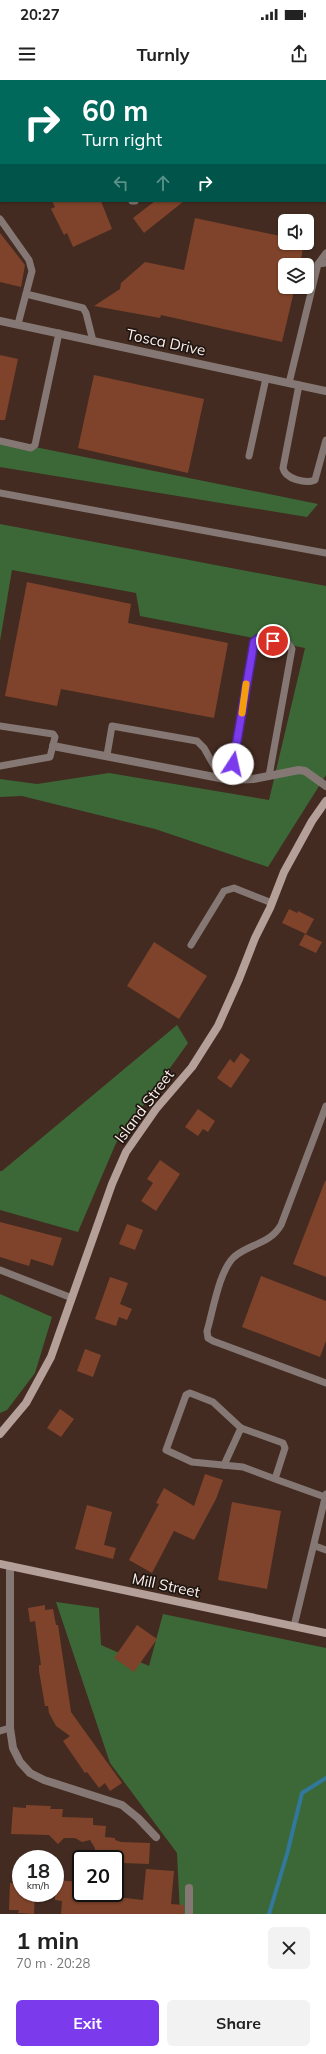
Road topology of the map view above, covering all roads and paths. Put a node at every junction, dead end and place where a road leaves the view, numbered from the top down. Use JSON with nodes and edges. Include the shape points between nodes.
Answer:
{"nodes":[{"id":1,"x":0,"y":219,"type":"edge"},
{"id":2,"x":326,"y":253,"type":"edge"},
{"id":3,"x":322,"y":264,"type":"edge"},
{"id":4,"x":26,"y":294,"type":"junction"},
{"id":5,"x":0,"y":320,"type":"edge"},
{"id":6,"x":18,"y":324,"type":"junction"},
{"id":7,"x":59,"y":333,"type":"junction"},
{"id":8,"x":93,"y":341,"type":"junction"},
{"id":9,"x":266,"y":378,"type":"junction"},
{"id":10,"x":289,"y":383,"type":"junction"},
{"id":11,"x":299,"y":385,"type":"junction"},
{"id":12,"x":326,"y":391,"type":"edge"},
{"id":13,"x":326,"y":440,"type":"edge"},
{"id":14,"x":0,"y":441,"type":"edge"},
{"id":15,"x":249,"y":456,"type":"dead end"},
{"id":16,"x":0,"y":493,"type":"edge"},
{"id":17,"x":326,"y":553,"type":"edge"},
{"id":18,"x":0,"y":726,"type":"edge"},
{"id":19,"x":53,"y":746,"type":"junction"},
{"id":20,"x":107,"y":755,"type":"junction"},
{"id":21,"x":0,"y":766,"type":"edge"},
{"id":22,"x":269,"y":776,"type":"junction"},
{"id":23,"x":221,"y":778,"type":"junction"},
{"id":24,"x":230,"y":780,"type":"junction"},
{"id":25,"x":326,"y":786,"type":"edge"},
{"id":26,"x":326,"y":801,"type":"edge"},
{"id":27,"x":272,"y":903,"type":"junction"},
{"id":28,"x":192,"y":945,"type":"dead end"},
{"id":29,"x":326,"y":1106,"type":"edge"},
{"id":30,"x":0,"y":1270,"type":"edge"},
{"id":31,"x":72,"y":1298,"type":"junction"},
{"id":32,"x":326,"y":1383,"type":"edge"},
{"id":33,"x":241,"y":1428,"type":"junction"},
{"id":34,"x":0,"y":1434,"type":"edge"},
{"id":35,"x":224,"y":1465,"type":"junction"},
{"id":36,"x":275,"y":1479,"type":"junction"},
{"id":37,"x":326,"y":1496,"type":"edge"},
{"id":38,"x":314,"y":1546,"type":"junction"},
{"id":39,"x":326,"y":1550,"type":"edge"},
{"id":40,"x":0,"y":1564,"type":"edge"},
{"id":41,"x":10,"y":1566,"type":"junction"},
{"id":42,"x":294,"y":1626,"type":"junction"},
{"id":43,"x":326,"y":1633,"type":"edge"},
{"id":44,"x":10,"y":1728,"type":"junction"},
{"id":45,"x":0,"y":1731,"type":"edge"},
{"id":46,"x":156,"y":1837,"type":"dead end"},
{"id":47,"x":190,"y":1888,"type":"dead end"},
{"id":48,"x":189,"y":1914,"type":"edge"}],
"edges":[{"from":1,"to":4,"type":"lane","via":[[29,260],[32,271]]},
{"from":2,"to":3,"type":"lane"},
{"from":3,"to":10,"type":"lane"},
{"from":4,"to":6,"type":"lane"},
{"from":4,"to":8,"type":"lane","via":[[83,308]]},
{"from":5,"to":6,"type":"street","name":"Tosca Drive"},
{"from":6,"to":7,"type":"street","name":"Tosca Drive"},
{"from":7,"to":8,"type":"street","name":"Tosca Drive"},
{"from":7,"to":14,"type":"lane","via":[[35,445],[31,448]]},
{"from":8,"to":9,"type":"street","name":"Tosca Drive"},
{"from":9,"to":10,"type":"street","name":"Tosca Drive"},
{"from":9,"to":15,"type":"lane"},
{"from":10,"to":11,"type":"street","name":"Tosca Drive"},
{"from":11,"to":12,"type":"street","name":"Tosca Drive"},
{"from":11,"to":13,"type":"lane","via":[[284,473],[310,482],[315,480]]},
{"from":16,"to":17,"type":"lane"},
{"from":18,"to":19,"type":"lane","via":[[53,734]]},
{"from":19,"to":20,"type":"street"},
{"from":19,"to":21,"type":"lane","via":[[52,754],[48,758]]},
{"from":20,"to":23,"type":"street"},
{"from":20,"to":23,"type":"lane","via":[[112,726],[192,740],[204,748]]},
{"from":22,"to":24,"type":"street"},
{"from":22,"to":24,"type":"lane","via":[[292,649],[288,643],[259,638],[254,642]]},
{"from":22,"to":25,"type":"street","via":[[305,771]]},
{"from":23,"to":24,"type":"street"},
{"from":26,"to":27,"type":"street","name":"Island Street","via":[[312,820],[284,872]]},
{"from":27,"to":28,"type":"lane","via":[[234,888],[224,891]]},
{"from":27,"to":31,"type":"street","name":"Island Street","via":[[218,1026],[192,1067],[156,1109],[126,1152],[91,1240]]},
{"from":29,"to":32,"type":"lane","via":[[281,1225],[268,1240],[240,1252],[226,1267],[207,1331],[208,1338],[213,1341]]},
{"from":30,"to":31,"type":"lane"},
{"from":31,"to":34,"type":"street","name":"Island Street","via":[[47,1364],[26,1403]]},
{"from":33,"to":35,"type":"lane"},
{"from":33,"to":35,"type":"lane","via":[[214,1402],[190,1393],[186,1395],[166,1450],[192,1462]]},
{"from":33,"to":36,"type":"lane","via":[[284,1445]]},
{"from":35,"to":36,"type":"lane","via":[[247,1468]]},
{"from":36,"to":37,"type":"lane"},
{"from":37,"to":38,"type":"lane"},
{"from":38,"to":39,"type":"lane"},
{"from":38,"to":42,"type":"lane"},
{"from":40,"to":41,"type":"street","name":"Mill Street"},
{"from":41,"to":42,"type":"street","name":"Mill Street"},
{"from":41,"to":44,"type":"street"},
{"from":42,"to":43,"type":"street","name":"Mill Street"},
{"from":44,"to":45,"type":"lane"},
{"from":44,"to":46,"type":"street","via":[[13,1748],[20,1762],[30,1773],[122,1805]]},
{"from":47,"to":48,"type":"street"}]}
